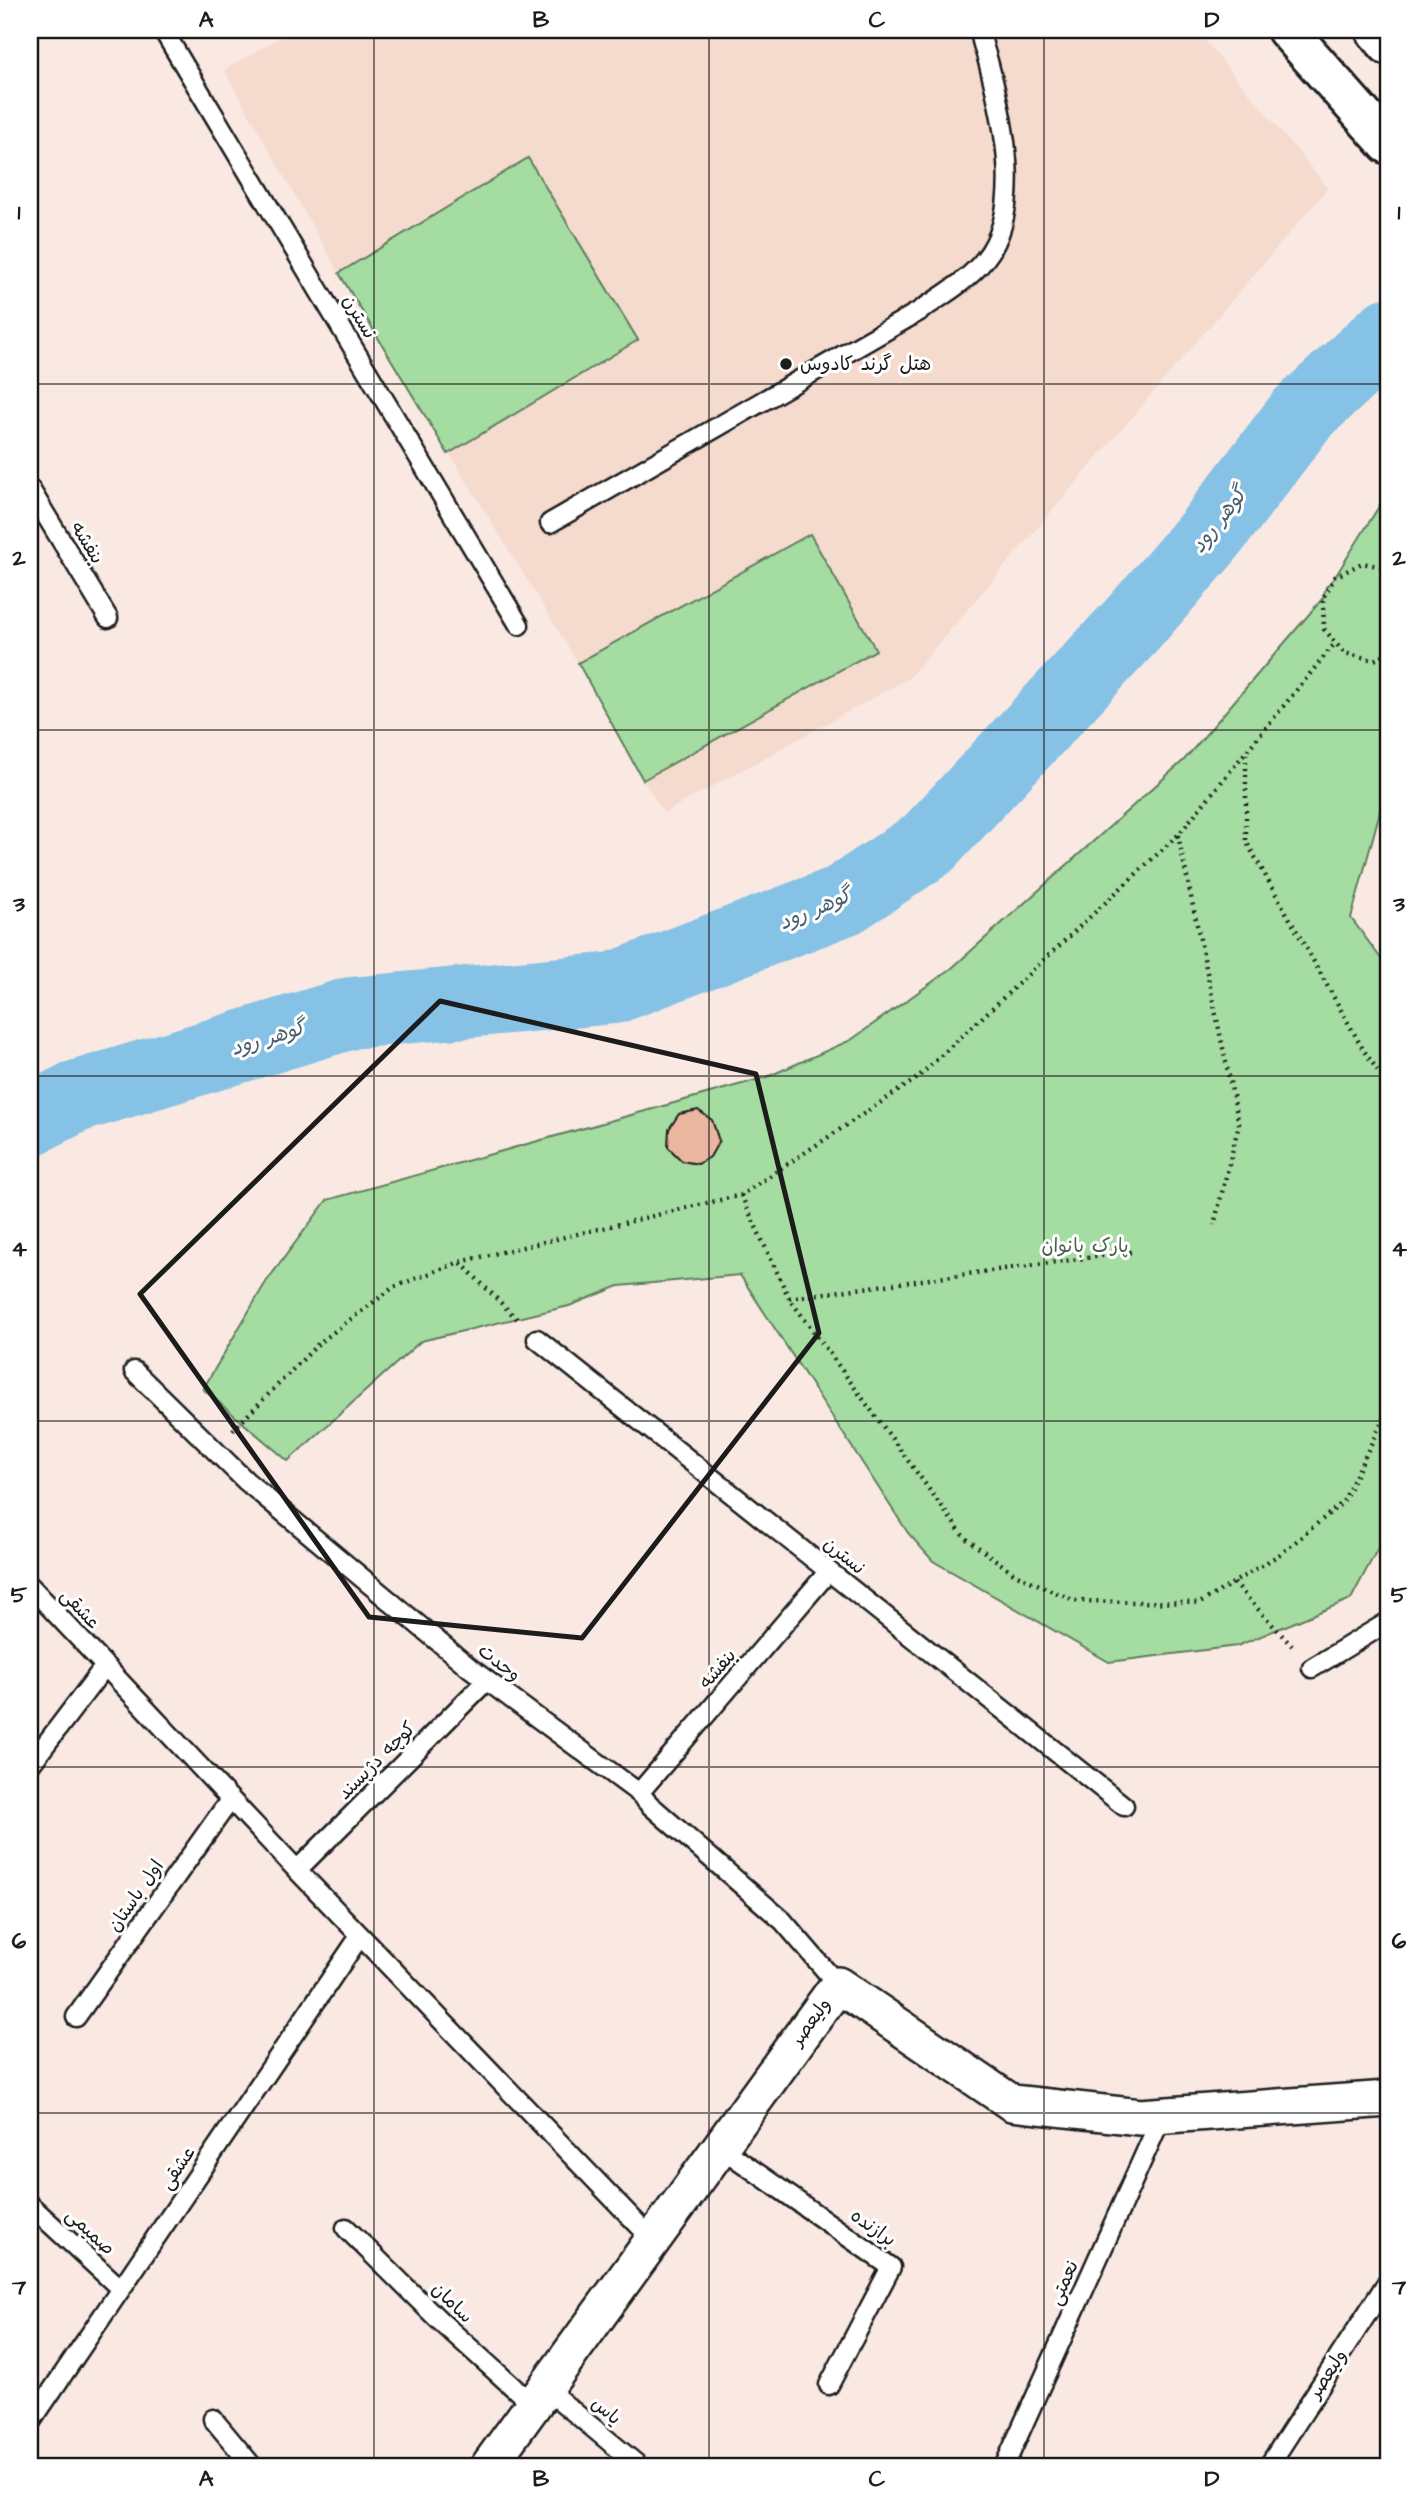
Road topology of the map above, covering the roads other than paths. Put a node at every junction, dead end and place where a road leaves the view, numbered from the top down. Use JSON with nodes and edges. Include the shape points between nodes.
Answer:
{"nodes":[{"id":1,"x":163,"y":30,"type":"edge"},
{"id":2,"x":1287,"y":30,"type":"edge"},
{"id":3,"x":1375,"y":30,"type":"edge"},
{"id":4,"x":981,"y":31,"type":"edge"},
{"id":5,"x":1388,"y":45,"type":"edge"},
{"id":6,"x":1385,"y":140,"type":"edge"},
{"id":7,"x":30,"y":489,"type":"edge"},
{"id":8,"x":550,"y":523,"type":"dead end"},
{"id":9,"x":108,"y":618,"type":"dead end"},
{"id":10,"x":519,"y":625,"type":"dead end"},
{"id":11,"x":537,"y":1339,"type":"road end"},
{"id":12,"x":134,"y":1371,"type":"dead end"},
{"id":13,"x":829,"y":1571,"type":"junction"},
{"id":14,"x":30,"y":1586,"type":"edge"},
{"id":15,"x":1388,"y":1622,"type":"edge"},
{"id":16,"x":105,"y":1666,"type":"junction"},
{"id":17,"x":1312,"y":1668,"type":"road end"},
{"id":18,"x":486,"y":1681,"type":"junction"},
{"id":19,"x":30,"y":1765,"type":"edge"},
{"id":20,"x":639,"y":1793,"type":"junction"},
{"id":21,"x":230,"y":1800,"type":"junction"},
{"id":22,"x":1124,"y":1806,"type":"dead end"},
{"id":23,"x":297,"y":1870,"type":"junction"},
{"id":24,"x":360,"y":1936,"type":"junction"},
{"id":25,"x":838,"y":1985,"type":"junction"},
{"id":26,"x":76,"y":2017,"type":"dead end"},
{"id":27,"x":1388,"y":2098,"type":"edge"},
{"id":28,"x":1162,"y":2116,"type":"junction"},
{"id":29,"x":720,"y":2147,"type":"junction"},
{"id":30,"x":30,"y":2205,"type":"edge"},
{"id":31,"x":346,"y":2228,"type":"dead end"},
{"id":32,"x":653,"y":2239,"type":"junction"},
{"id":33,"x":1388,"y":2281,"type":"edge"},
{"id":34,"x":121,"y":2289,"type":"junction"},
{"id":35,"x":829,"y":2385,"type":"dead end"},
{"id":36,"x":539,"y":2396,"type":"junction"},
{"id":37,"x":213,"y":2419,"type":"dead end"},
{"id":38,"x":30,"y":2423,"type":"edge"},
{"id":39,"x":253,"y":2467,"type":"edge"},
{"id":40,"x":488,"y":2467,"type":"edge"},
{"id":41,"x":640,"y":2467,"type":"edge"},
{"id":42,"x":1004,"y":2467,"type":"edge"},
{"id":43,"x":1268,"y":2467,"type":"edge"}],
"edges":[{"from":1,"to":10,"type":"lane","name":"نسترن"},
{"from":2,"to":6,"type":"main road"},
{"from":3,"to":5,"type":"main road"},
{"from":4,"to":8,"type":"lane","via":[[1007,166],[1008,201],[1002,229],[986,258],[961,284],[918,312]]},
{"from":7,"to":9,"type":"lane","name":"بنفشه"},
{"from":11,"to":13,"type":"lane","name":"نسترن"},
{"from":12,"to":18,"type":"lane","name":"وحدت","via":[[246,1481]]},
{"from":13,"to":20,"type":"lane","name":"بنفشه"},
{"from":13,"to":22,"type":"lane","name":"نسترن"},
{"from":14,"to":16,"type":"lane","name":"عشقی"},
{"from":15,"to":17,"type":"lane"},
{"from":16,"to":19,"type":"lane"},
{"from":16,"to":21,"type":"lane","name":"عشقی"},
{"from":18,"to":20,"type":"lane","name":"وحدت"},
{"from":18,"to":23,"type":"lane","name":"کوچه دژپسند"},
{"from":20,"to":25,"type":"lane","name":"وحدت","via":[[783,1921]]},
{"from":21,"to":23,"type":"lane","name":"عشقی"},
{"from":21,"to":26,"type":"lane","name":"اول باستان"},
{"from":23,"to":24,"type":"lane","name":"عشقی"},
{"from":24,"to":32,"type":"lane","name":"عشقی"},
{"from":24,"to":34,"type":"lane","name":"عشقی"},
{"from":25,"to":28,"type":"street","name":"ولیعصر","via":[[1012,2103]]},
{"from":25,"to":29,"type":"street","name":"ولیعصر"},
{"from":27,"to":28,"type":"street","name":"ولیعصر"},
{"from":28,"to":42,"type":"lane","name":"نعمتی"},
{"from":29,"to":32,"type":"street","name":"ولیعصر"},
{"from":29,"to":35,"type":"lane","name":"برازنده","via":[[891,2267]]},
{"from":30,"to":34,"type":"lane","name":"صمیمی"},
{"from":31,"to":36,"type":"lane","name":"سامان","via":[[439,2320]]},
{"from":32,"to":36,"type":"street","name":"ولیعصر"},
{"from":33,"to":43,"type":"lane","name":"ولیعصر"},
{"from":34,"to":38,"type":"lane","name":"عشقی"},
{"from":36,"to":40,"type":"street","name":"ولیعصر"},
{"from":36,"to":41,"type":"lane","name":"یاس"},
{"from":37,"to":39,"type":"lane"}]}
